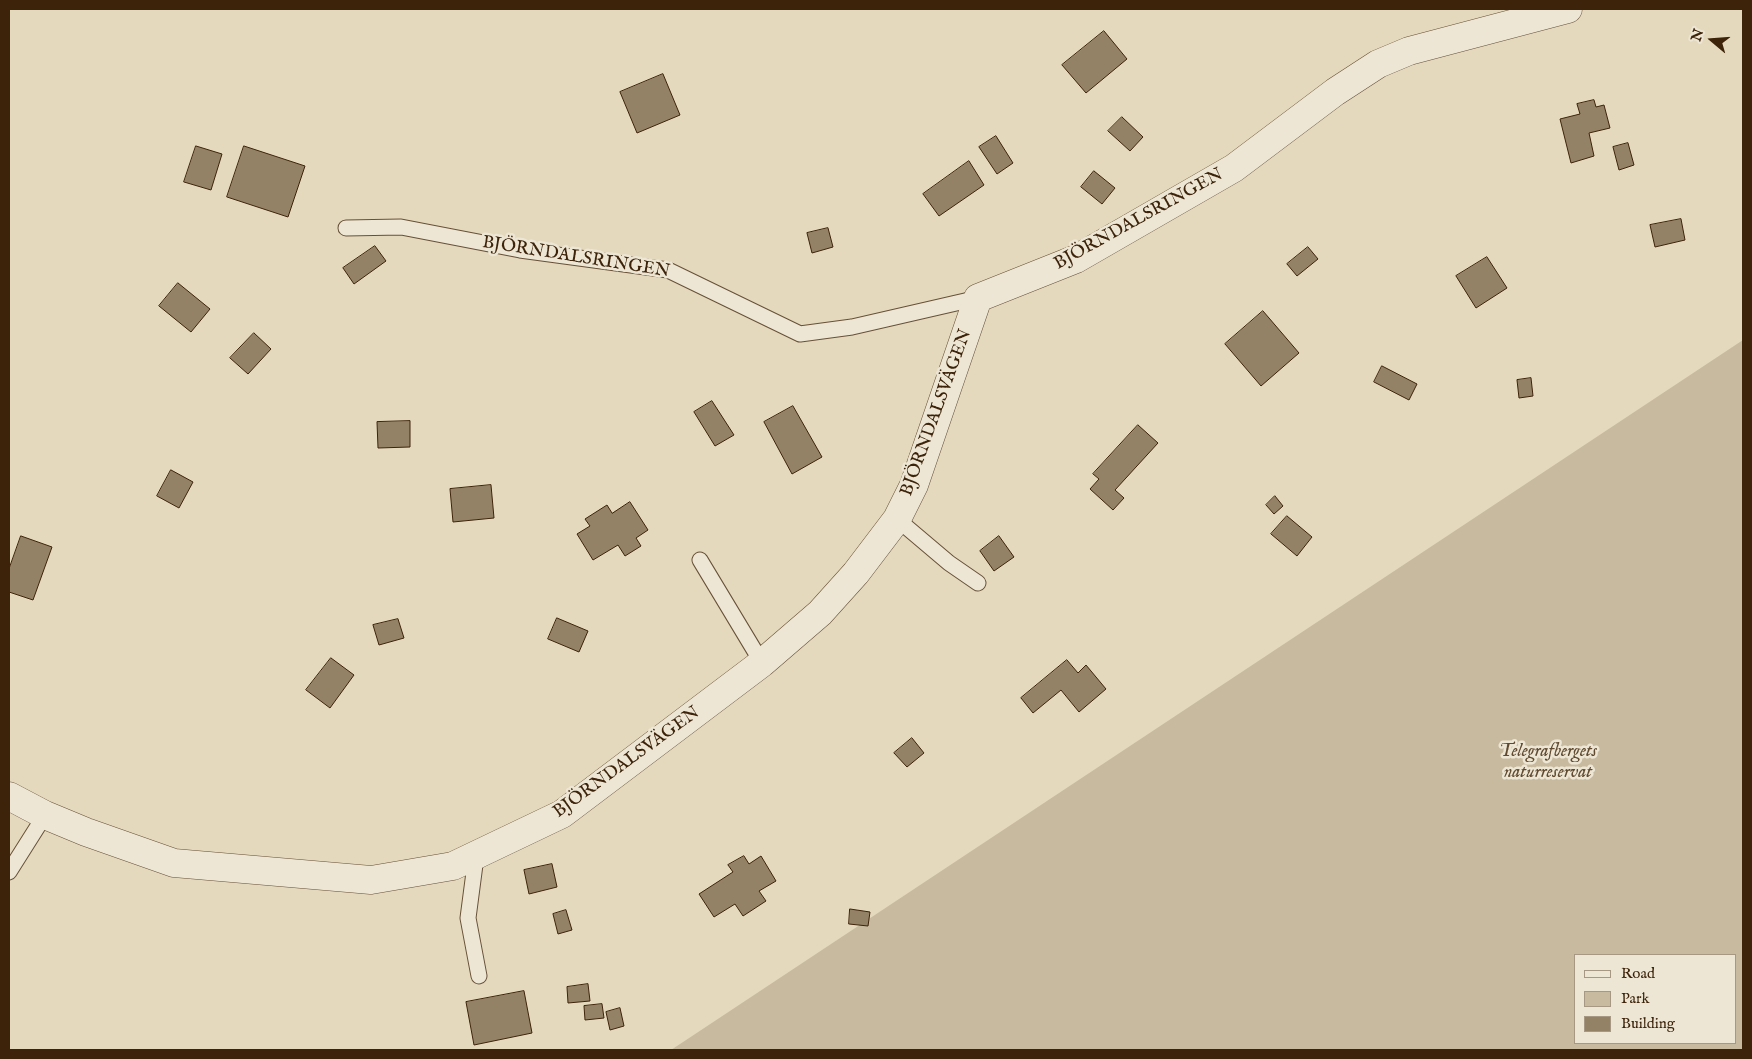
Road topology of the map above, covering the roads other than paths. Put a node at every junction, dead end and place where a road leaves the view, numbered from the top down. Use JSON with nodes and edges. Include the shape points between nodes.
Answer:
{"nodes":[{"id":1,"x":1568,"y":9,"type":"edge"},
{"id":2,"x":1518,"y":14,"type":"edge"},
{"id":3,"x":346,"y":228,"type":"dead end"},
{"id":4,"x":978,"y":298,"type":"junction"},
{"id":5,"x":897,"y":519,"type":"junction"},
{"id":6,"x":700,"y":560,"type":"dead end"},
{"id":7,"x":978,"y":583,"type":"dead end"},
{"id":8,"x":762,"y":663,"type":"junction"},
{"id":9,"x":9,"y":796,"type":"edge"},
{"id":10,"x":45,"y":816,"type":"junction"},
{"id":11,"x":476,"y":857,"type":"junction"},
{"id":12,"x":9,"y":872,"type":"edge"},
{"id":13,"x":479,"y":976,"type":"dead end"}],
"edges":[{"from":1,"to":2,"type":"street","name":"BJÖRNDALSRINGEN"},
{"from":2,"to":4,"type":"street","name":"BJÖRNDALSRINGEN","via":[[1378,64],[1225,173],[1076,259]]},
{"from":3,"to":4,"type":"lane","name":"BJÖRNDALSRINGEN","via":[[401,227],[520,250],[668,270],[800,334],[852,327]]},
{"from":4,"to":5,"type":"street","name":"BJÖRNDALSVÄGEN","via":[[914,485]]},
{"from":5,"to":7,"type":"lane"},
{"from":5,"to":8,"type":"street","name":"BJÖRNDALSVÄGEN","via":[[856,573],[820,612]]},
{"from":6,"to":8,"type":"lane"},
{"from":8,"to":11,"type":"street","name":"BJÖRNDALSVÄGEN","via":[[562,814]]},
{"from":9,"to":10,"type":"street","name":"BJÖRNDALSVÄGEN"},
{"from":10,"to":11,"type":"street","name":"BJÖRNDALSVÄGEN","via":[[174,863],[371,880],[453,866]]},
{"from":10,"to":12,"type":"lane"},
{"from":11,"to":13,"type":"lane","via":[[468,918]]}]}
